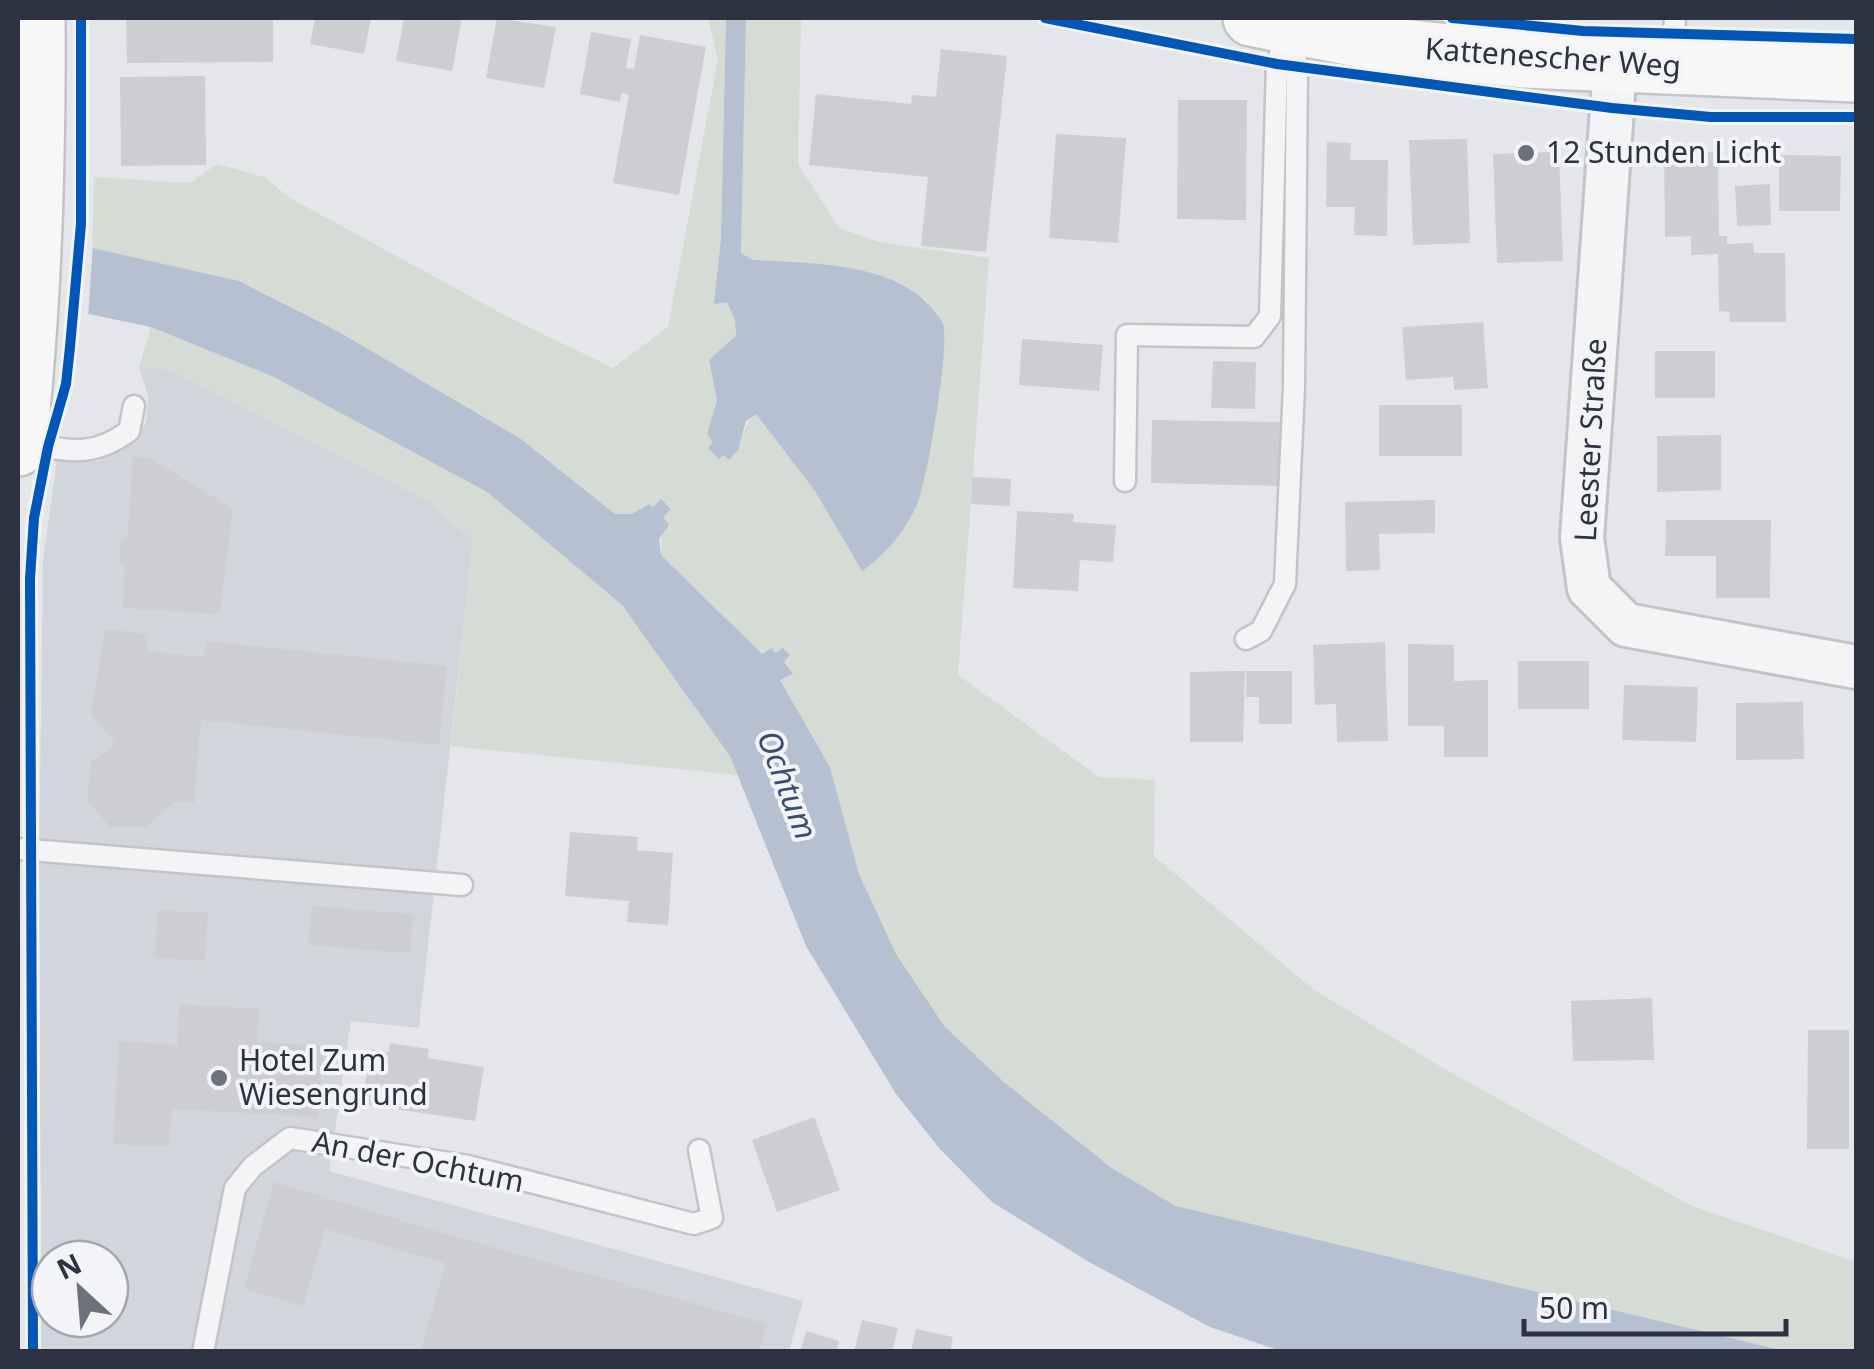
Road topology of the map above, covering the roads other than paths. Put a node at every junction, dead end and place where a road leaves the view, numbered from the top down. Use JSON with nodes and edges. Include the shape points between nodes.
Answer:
{"nodes":[{"id":1,"x":37,"y":18,"type":"edge"},
{"id":2,"x":1270,"y":21,"type":"edge"},
{"id":3,"x":1673,"y":43,"type":"edge"},
{"id":4,"x":1615,"y":66,"type":"junction"},
{"id":5,"x":1856,"y":74,"type":"edge"},
{"id":6,"x":134,"y":406,"type":"dead end"},
{"id":7,"x":18,"y":445,"type":"edge"},
{"id":8,"x":1124,"y":481,"type":"dead end"},
{"id":9,"x":1246,"y":639,"type":"dead end"},
{"id":10,"x":1856,"y":666,"type":"edge"},
{"id":11,"x":18,"y":849,"type":"edge"},
{"id":12,"x":462,"y":885,"type":"dead end"},
{"id":13,"x":699,"y":1150,"type":"dead end"},
{"id":14,"x":202,"y":1352,"type":"edge"}],
"edges":[{"from":1,"to":7,"type":"street","via":[[36,218]]},
{"from":2,"to":4,"type":"street","name":"Kattenescher Weg","via":[[1394,46]]},
{"from":2,"to":8,"type":"lane","via":[[1277,64],[1270,316],[1254,336],[1127,335]]},
{"from":2,"to":9,"type":"lane","via":[[1297,67],[1294,386],[1285,584],[1261,630]]},
{"from":3,"to":4,"type":"street","name":"Kattenescher Weg"},
{"from":3,"to":5,"type":"street","name":"Kattenescher Weg"},
{"from":4,"to":10,"type":"street","name":"Leester Straße","via":[[1582,538],[1589,588],[1626,625]]},
{"from":6,"to":7,"type":"lane","via":[[129,431],[110,445],[88,452]]},
{"from":11,"to":12,"type":"lane"},
{"from":13,"to":14,"type":"lane","name":"An der Ochtum","via":[[712,1218],[694,1224],[468,1166],[290,1138],[236,1188]]}]}
